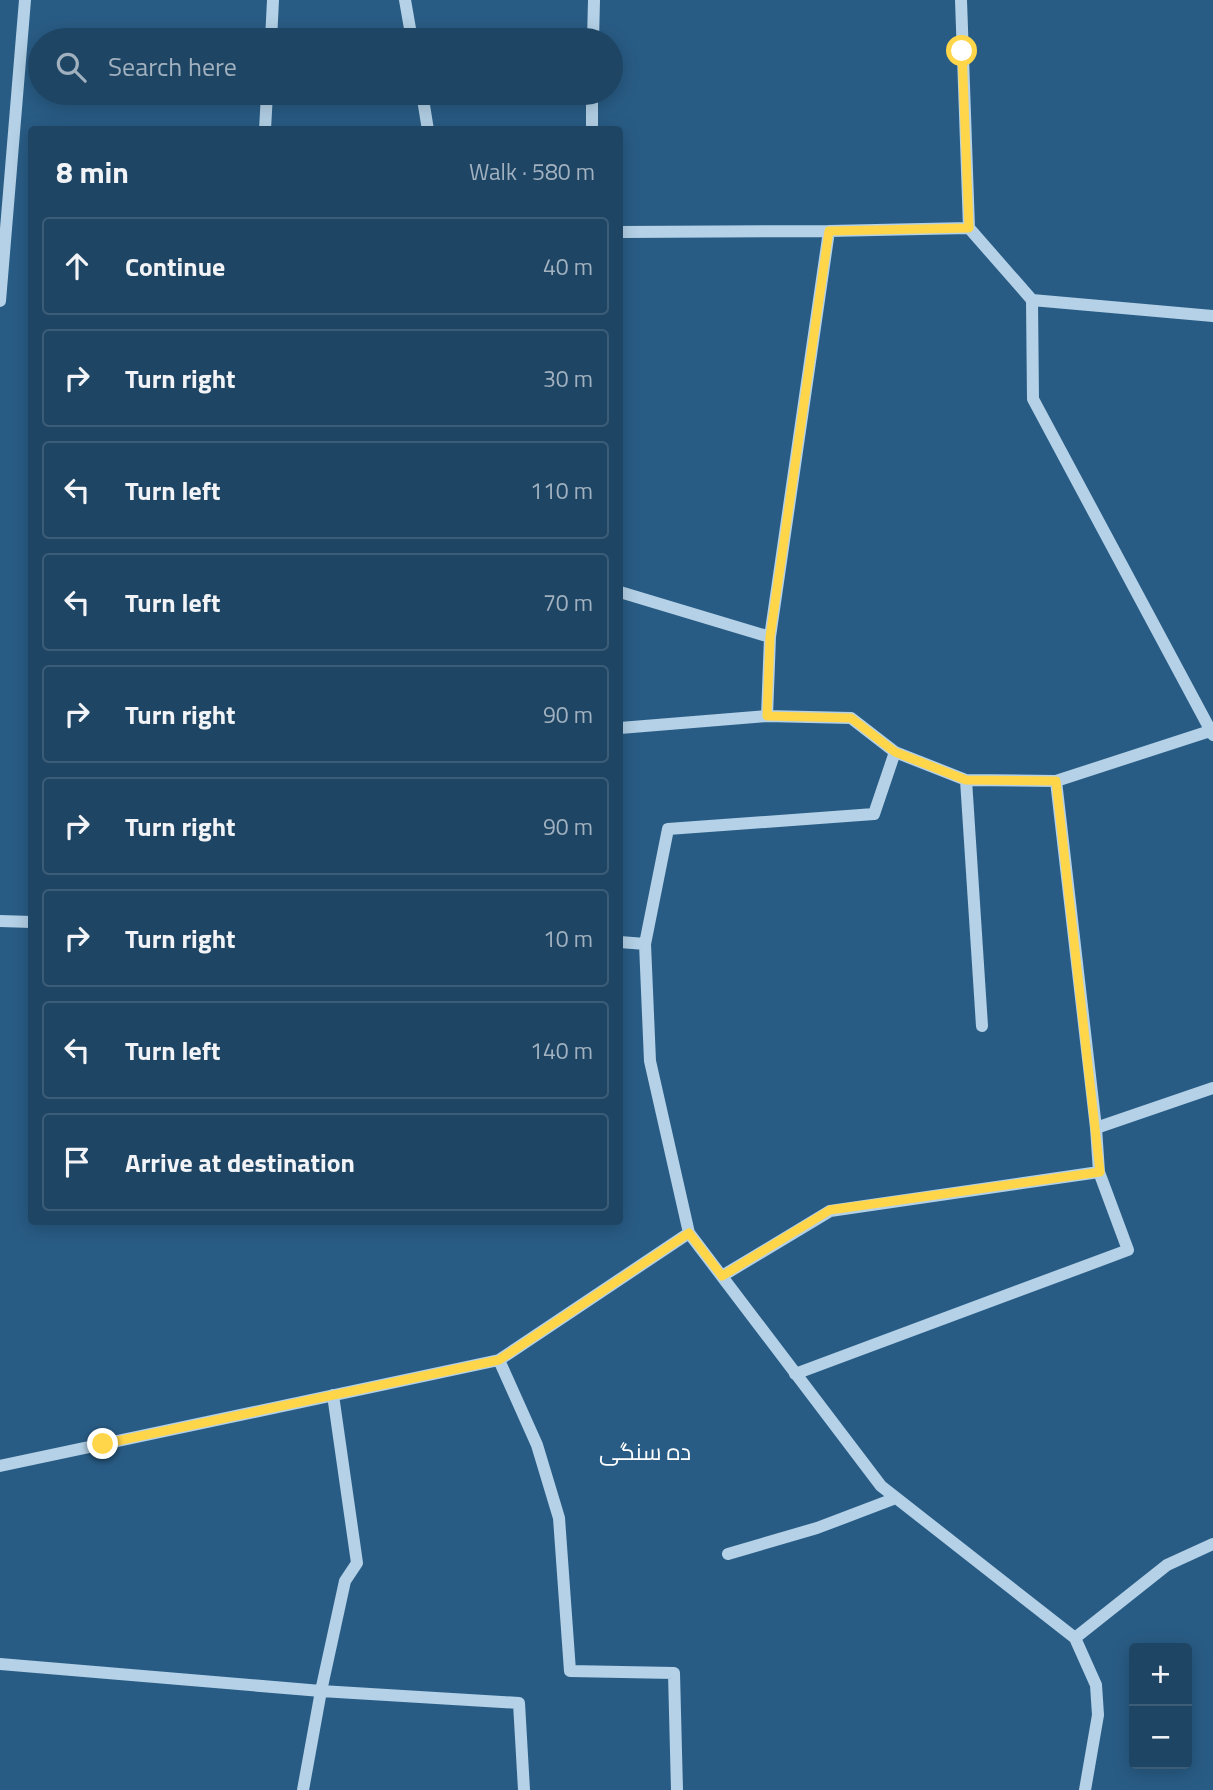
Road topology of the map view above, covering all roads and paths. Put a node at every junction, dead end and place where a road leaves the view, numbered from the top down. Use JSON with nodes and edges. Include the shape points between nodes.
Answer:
{"nodes":[{"id":1,"x":24,"y":0,"type":"edge"},
{"id":2,"x":273,"y":0,"type":"edge"},
{"id":3,"x":405,"y":0,"type":"edge"},
{"id":4,"x":594,"y":0,"type":"edge"},
{"id":5,"x":961,"y":0,"type":"edge"},
{"id":6,"x":272,"y":28,"type":"edge"},
{"id":7,"x":410,"y":28,"type":"edge"},
{"id":8,"x":593,"y":28,"type":"edge"},
{"id":9,"x":266,"y":105,"type":"edge"},
{"id":10,"x":424,"y":105,"type":"edge"},
{"id":11,"x":592,"y":105,"type":"edge"},
{"id":12,"x":265,"y":126,"type":"edge"},
{"id":13,"x":427,"y":126,"type":"edge"},
{"id":14,"x":592,"y":126,"type":"edge"},
{"id":15,"x":969,"y":228,"type":"junction"},
{"id":16,"x":829,"y":231,"type":"junction"},
{"id":17,"x":623,"y":232,"type":"edge"},
{"id":18,"x":1032,"y":300,"type":"junction"},
{"id":19,"x":0,"y":301,"type":"edge"},
{"id":20,"x":1213,"y":316,"type":"edge"},
{"id":21,"x":623,"y":593,"type":"edge"},
{"id":22,"x":770,"y":637,"type":"junction"},
{"id":23,"x":767,"y":716,"type":"junction"},
{"id":24,"x":623,"y":728,"type":"edge"},
{"id":25,"x":1212,"y":733,"type":"edge"},
{"id":26,"x":895,"y":752,"type":"junction"},
{"id":27,"x":966,"y":780,"type":"junction"},
{"id":28,"x":1056,"y":781,"type":"junction"},
{"id":29,"x":0,"y":921,"type":"edge"},
{"id":30,"x":28,"y":922,"type":"edge"},
{"id":31,"x":623,"y":943,"type":"edge"},
{"id":32,"x":645,"y":944,"type":"junction"},
{"id":33,"x":982,"y":1026,"type":"dead end"},
{"id":34,"x":1213,"y":1088,"type":"edge"},
{"id":35,"x":1096,"y":1128,"type":"junction"},
{"id":36,"x":1100,"y":1172,"type":"junction"},
{"id":37,"x":689,"y":1233,"type":"junction"},
{"id":38,"x":722,"y":1276,"type":"junction"},
{"id":39,"x":499,"y":1360,"type":"junction"},
{"id":40,"x":795,"y":1374,"type":"junction"},
{"id":41,"x":333,"y":1395,"type":"junction"},
{"id":42,"x":0,"y":1466,"type":"edge"},
{"id":43,"x":896,"y":1498,"type":"junction"},
{"id":44,"x":1213,"y":1544,"type":"edge"},
{"id":45,"x":727,"y":1554,"type":"dead end"},
{"id":46,"x":1074,"y":1638,"type":"junction"},
{"id":47,"x":0,"y":1664,"type":"edge"},
{"id":48,"x":321,"y":1691,"type":"junction"},
{"id":49,"x":303,"y":1790,"type":"edge"},
{"id":50,"x":524,"y":1790,"type":"edge"},
{"id":51,"x":677,"y":1790,"type":"edge"},
{"id":52,"x":1085,"y":1790,"type":"edge"}],
"edges":[{"from":1,"to":19,"type":"street"},
{"from":2,"to":6,"type":"street"},
{"from":3,"to":7,"type":"street"},
{"from":4,"to":8,"type":"street"},
{"from":5,"to":15,"type":"street"},
{"from":9,"to":12,"type":"street"},
{"from":10,"to":13,"type":"street"},
{"from":11,"to":14,"type":"street"},
{"from":15,"to":16,"type":"street"},
{"from":15,"to":18,"type":"street"},
{"from":16,"to":17,"type":"street"},
{"from":16,"to":22,"type":"street"},
{"from":18,"to":20,"type":"street"},
{"from":18,"to":25,"type":"street","via":[[1033,399]]},
{"from":21,"to":22,"type":"street"},
{"from":22,"to":23,"type":"street"},
{"from":23,"to":24,"type":"street"},
{"from":23,"to":26,"type":"street","via":[[851,718]]},
{"from":25,"to":28,"type":"street"},
{"from":26,"to":27,"type":"street"},
{"from":26,"to":32,"type":"street","via":[[874,814],[668,829]]},
{"from":27,"to":28,"type":"street"},
{"from":27,"to":33,"type":"street"},
{"from":28,"to":35,"type":"street"},
{"from":29,"to":30,"type":"street"},
{"from":31,"to":32,"type":"street"},
{"from":32,"to":37,"type":"street","via":[[650,1061]]},
{"from":34,"to":35,"type":"street"},
{"from":35,"to":36,"type":"street"},
{"from":36,"to":38,"type":"street","via":[[830,1210]]},
{"from":36,"to":40,"type":"street","via":[[1128,1250]]},
{"from":37,"to":38,"type":"street"},
{"from":37,"to":39,"type":"street"},
{"from":38,"to":40,"type":"street"},
{"from":39,"to":41,"type":"street"},
{"from":39,"to":51,"type":"street","via":[[537,1445],[559,1518],[570,1671],[674,1673]]},
{"from":40,"to":43,"type":"street","via":[[881,1486]]},
{"from":41,"to":42,"type":"street"},
{"from":41,"to":48,"type":"street","via":[[357,1563],[345,1581]]},
{"from":43,"to":45,"type":"street","via":[[817,1528]]},
{"from":43,"to":46,"type":"street"},
{"from":44,"to":46,"type":"street","via":[[1167,1565]]},
{"from":46,"to":52,"type":"street","via":[[1096,1685],[1098,1715]]},
{"from":47,"to":48,"type":"street"},
{"from":48,"to":49,"type":"street"},
{"from":48,"to":50,"type":"street","via":[[519,1703]]}]}
